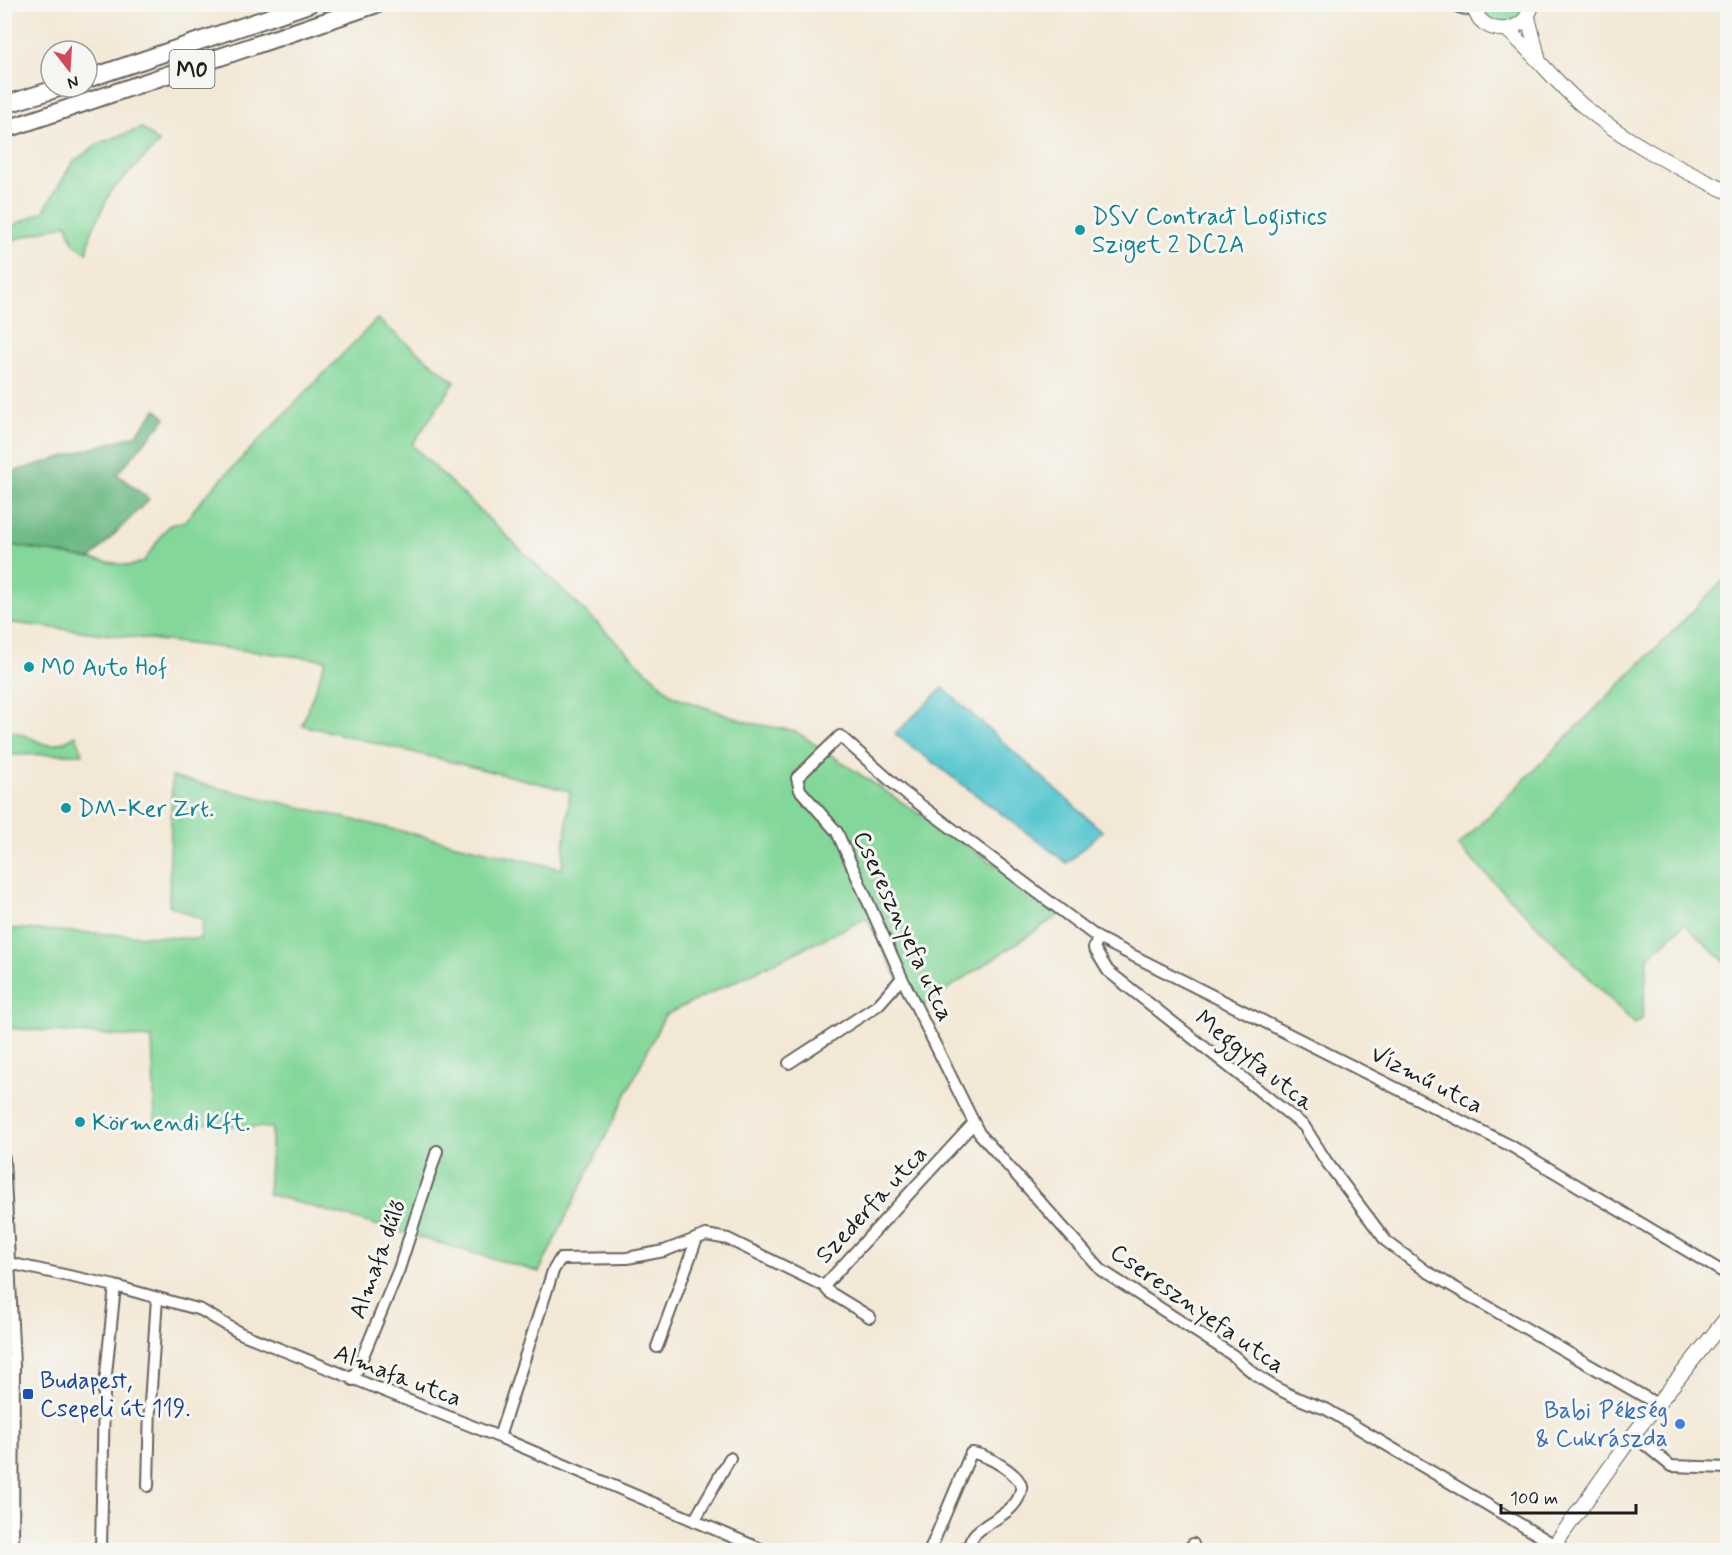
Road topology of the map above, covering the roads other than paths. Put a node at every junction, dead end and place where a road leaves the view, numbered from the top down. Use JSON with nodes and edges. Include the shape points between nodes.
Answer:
{"nodes":[{"id":1,"x":309,"y":4,"type":"edge"},
{"id":2,"x":377,"y":4,"type":"edge"},
{"id":3,"x":1469,"y":6,"type":"edge"},
{"id":4,"x":1530,"y":11,"type":"edge"},
{"id":5,"x":1507,"y":30,"type":"junction"},
{"id":6,"x":1539,"y":59,"type":"junction"},
{"id":7,"x":99,"y":75,"type":"edge"},
{"id":8,"x":39,"y":94,"type":"edge"},
{"id":9,"x":4,"y":105,"type":"edge"},
{"id":10,"x":4,"y":130,"type":"edge"},
{"id":11,"x":1728,"y":192,"type":"edge"},
{"id":12,"x":1098,"y":938,"type":"junction"},
{"id":13,"x":902,"y":978,"type":"junction"},
{"id":14,"x":789,"y":1063,"type":"dead end"},
{"id":15,"x":974,"y":1124,"type":"junction"},
{"id":16,"x":437,"y":1151,"type":"dead end"},
{"id":17,"x":4,"y":1158,"type":"edge"},
{"id":18,"x":697,"y":1238,"type":"junction"},
{"id":19,"x":7,"y":1262,"type":"edge"},
{"id":20,"x":1728,"y":1275,"type":"edge"},
{"id":21,"x":114,"y":1286,"type":"junction"},
{"id":22,"x":824,"y":1286,"type":"junction"},
{"id":23,"x":157,"y":1298,"type":"junction"},
{"id":24,"x":1728,"y":1316,"type":"edge"},
{"id":25,"x":870,"y":1317,"type":"dead end"},
{"id":26,"x":657,"y":1347,"type":"dead end"},
{"id":27,"x":353,"y":1380,"type":"junction"},
{"id":28,"x":1657,"y":1404,"type":"junction"},
{"id":29,"x":1633,"y":1435,"type":"junction"},
{"id":30,"x":499,"y":1437,"type":"junction"},
{"id":31,"x":730,"y":1458,"type":"dead end"},
{"id":32,"x":1728,"y":1468,"type":"edge"},
{"id":33,"x":148,"y":1486,"type":"dead end"},
{"id":34,"x":694,"y":1521,"type":"junction"},
{"id":35,"x":1553,"y":1548,"type":"edge"},
{"id":36,"x":13,"y":1551,"type":"edge"},
{"id":37,"x":101,"y":1551,"type":"edge"},
{"id":38,"x":763,"y":1551,"type":"edge"},
{"id":39,"x":930,"y":1551,"type":"edge"},
{"id":40,"x":958,"y":1551,"type":"edge"}],
"edges":[{"from":1,"to":7,"type":"highway","number":"M0"},
{"from":2,"to":10,"type":"highway","number":"M0"},
{"from":3,"to":5,"type":"main road","via":[[1487,26]]},
{"from":4,"to":5,"type":"main road","via":[[1519,25]]},
{"from":4,"to":6,"type":"main road"},
{"from":5,"to":6,"type":"main road"},
{"from":6,"to":11,"type":"main road","via":[[1580,103],[1606,124]]},
{"from":8,"to":9,"type":"highway"},
{"from":12,"to":13,"type":"street","name":"Cseresznyefa utca","via":[[902,791],[840,736],[802,771],[796,782],[837,832]]},
{"from":12,"to":20,"type":"street","name":"Vízmű utca","via":[[1512,1146]]},
{"from":12,"to":28,"type":"street","name":"Meggyfa utca","via":[[1094,948],[1108,970],[1304,1126],[1386,1241],[1426,1271]]},
{"from":13,"to":14,"type":"street","via":[[878,1005]]},
{"from":13,"to":15,"type":"street","name":"Cseresznyefa utca"},
{"from":15,"to":22,"type":"street","name":"Szederfa utca"},
{"from":15,"to":35,"type":"street","name":"Cseresznyefa utca","via":[[1101,1270],[1234,1356],[1287,1396],[1326,1409]]},
{"from":16,"to":27,"type":"street","name":"Almafa dűlő","via":[[399,1269]]},
{"from":17,"to":19,"type":"street"},
{"from":18,"to":22,"type":"street","name":"Szederfa utca","via":[[712,1234],[728,1239]]},
{"from":18,"to":26,"type":"street"},
{"from":18,"to":30,"type":"street","name":"Szederfa utca","via":[[646,1255],[560,1259]]},
{"from":19,"to":21,"type":"street","name":"Almafa utca"},
{"from":19,"to":36,"type":"street","via":[[15,1399]]},
{"from":21,"to":23,"type":"street","name":"Almafa utca"},
{"from":21,"to":37,"type":"street","via":[[104,1394]]},
{"from":22,"to":25,"type":"street"},
{"from":23,"to":27,"type":"street","name":"Almafa utca","via":[[212,1314],[240,1333]]},
{"from":23,"to":33,"type":"street"},
{"from":24,"to":28,"type":"main road"},
{"from":27,"to":30,"type":"street","name":"Almafa utca"},
{"from":28,"to":29,"type":"main road"},
{"from":29,"to":32,"type":"street","via":[[1671,1466]]},
{"from":29,"to":35,"type":"main road"},
{"from":30,"to":34,"type":"street","name":"Almafa utca"},
{"from":31,"to":34,"type":"street"},
{"from":34,"to":38,"type":"street","name":"Almafa utca"},
{"from":39,"to":40,"type":"street","via":[[971,1453],[979,1452],[1016,1476],[1022,1490],[1007,1512],[974,1535],[968,1547]]}]}
